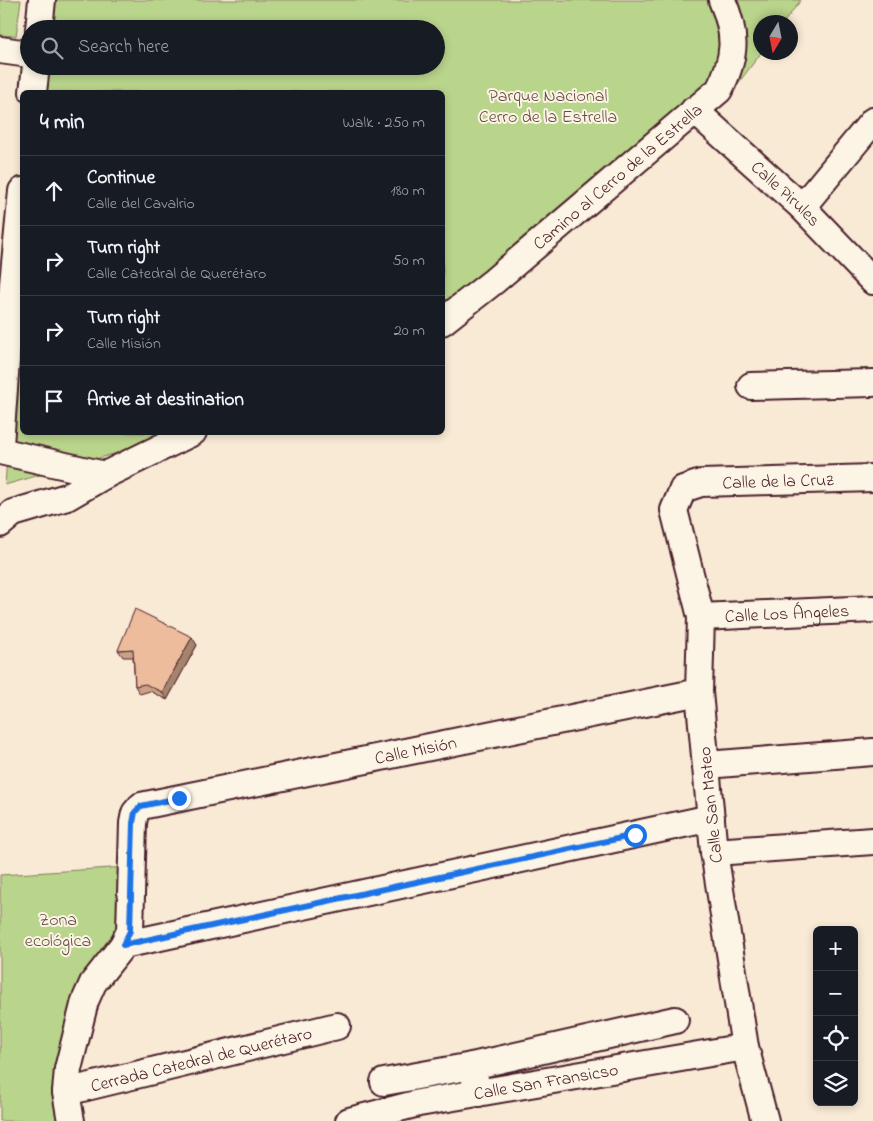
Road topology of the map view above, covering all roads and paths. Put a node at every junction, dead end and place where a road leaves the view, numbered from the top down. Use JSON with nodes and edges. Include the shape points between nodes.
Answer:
{"nodes":[{"id":1,"x":42,"y":0,"type":"edge"},
{"id":2,"x":722,"y":0,"type":"edge"},
{"id":3,"x":41,"y":20,"type":"edge"},
{"id":4,"x":0,"y":50,"type":"edge"},
{"id":5,"x":20,"y":53,"type":"edge"},
{"id":6,"x":35,"y":75,"type":"edge"},
{"id":7,"x":33,"y":90,"type":"edge"},
{"id":8,"x":694,"y":110,"type":"junction"},
{"id":9,"x":873,"y":121,"type":"edge"},
{"id":10,"x":20,"y":196,"type":"edge"},
{"id":11,"x":802,"y":207,"type":"junction"},
{"id":12,"x":9,"y":225,"type":"edge"},
{"id":13,"x":873,"y":281,"type":"edge"},
{"id":14,"x":445,"y":320,"type":"edge"},
{"id":15,"x":4,"y":346,"type":"edge"},
{"id":16,"x":873,"y":383,"type":"edge"},
{"id":17,"x":751,"y":386,"type":"dead end"},
{"id":18,"x":187,"y":435,"type":"edge"},
{"id":19,"x":0,"y":445,"type":"edge"},
{"id":20,"x":0,"y":451,"type":"edge"},
{"id":21,"x":105,"y":474,"type":"junction"},
{"id":22,"x":873,"y":478,"type":"edge"},
{"id":23,"x":683,"y":489,"type":"joint"},
{"id":24,"x":0,"y":524,"type":"edge"},
{"id":25,"x":873,"y":609,"type":"edge"},
{"id":26,"x":701,"y":617,"type":"junction"},
{"id":27,"x":698,"y":692,"type":"junction"},
{"id":28,"x":873,"y":752,"type":"edge"},
{"id":29,"x":706,"y":764,"type":"junction"},
{"id":30,"x":711,"y":818,"type":"junction"},
{"id":31,"x":873,"y":841,"type":"edge"},
{"id":32,"x":714,"y":852,"type":"junction"},
{"id":33,"x":123,"y":945,"type":"junction"},
{"id":34,"x":675,"y":1020,"type":"dead end"},
{"id":35,"x":337,"y":1026,"type":"dead end"},
{"id":36,"x":745,"y":1047,"type":"junction"},
{"id":37,"x":472,"y":1066,"type":"junction"},
{"id":38,"x":384,"y":1082,"type":"dead end"},
{"id":39,"x":66,"y":1092,"type":"junction"},
{"id":40,"x":478,"y":1093,"type":"junction"},
{"id":41,"x":421,"y":1112,"type":"edge"},
{"id":42,"x":71,"y":1121,"type":"edge"},
{"id":43,"x":349,"y":1121,"type":"edge"},
{"id":44,"x":765,"y":1121,"type":"edge"}],
"edges":[{"from":1,"to":3,"type":"street"},
{"from":2,"to":8,"type":"street","name":"Camino al Cerro de la Estrella","via":[[732,33],[733,52],[728,73],[719,90]]},
{"from":4,"to":5,"type":"street"},
{"from":6,"to":7,"type":"street"},
{"from":8,"to":11,"type":"street","name":"Calle Pirules"},
{"from":8,"to":14,"type":"street","name":"Camino al Cerro de la Estrella"},
{"from":9,"to":11,"type":"street"},
{"from":10,"to":12,"type":"street"},
{"from":11,"to":13,"type":"street","name":"Calle Pirules"},
{"from":12,"to":15,"type":"street"},
{"from":15,"to":19,"type":"street"},
{"from":16,"to":17,"type":"street"},
{"from":18,"to":21,"type":"street"},
{"from":20,"to":21,"type":"street"},
{"from":21,"to":24,"type":"street","via":[[67,497],[13,513]]},
{"from":22,"to":23,"type":"street","name":"Calle de la Cruz","via":[[701,483]]},
{"from":23,"to":26,"type":"street","name":"Calle San Mateo","via":[[674,510]]},
{"from":25,"to":26,"type":"street","name":"Calle Los Ángeles"},
{"from":26,"to":27,"type":"street","name":"Calle San Mateo"},
{"from":27,"to":29,"type":"street","name":"Calle San Mateo"},
{"from":27,"to":33,"type":"street","name":"Calle Misión","via":[[141,806],[135,812],[133,823],[130,931]]},
{"from":28,"to":29,"type":"street"},
{"from":29,"to":30,"type":"street","name":"Calle San Mateo"},
{"from":30,"to":32,"type":"street","name":"Calle San Mateo"},
{"from":30,"to":33,"type":"street"},
{"from":31,"to":32,"type":"street"},
{"from":32,"to":36,"type":"street","name":"Calle San Mateo"},
{"from":33,"to":39,"type":"street","via":[[93,983],[85,1001],[68,1069]]},
{"from":34,"to":37,"type":"street"},
{"from":35,"to":39,"type":"street","name":"Cerrada Catedral de Querétaro"},
{"from":36,"to":40,"type":"street","name":"Calle San Fransicso"},
{"from":36,"to":44,"type":"street","name":"Calle San Mateo"},
{"from":37,"to":38,"type":"street"},
{"from":37,"to":40,"type":"street"},
{"from":39,"to":42,"type":"street"},
{"from":40,"to":41,"type":"street","name":"Calle San Fransicso"},
{"from":41,"to":43,"type":"street","name":"Calle San Fransicso"}]}
